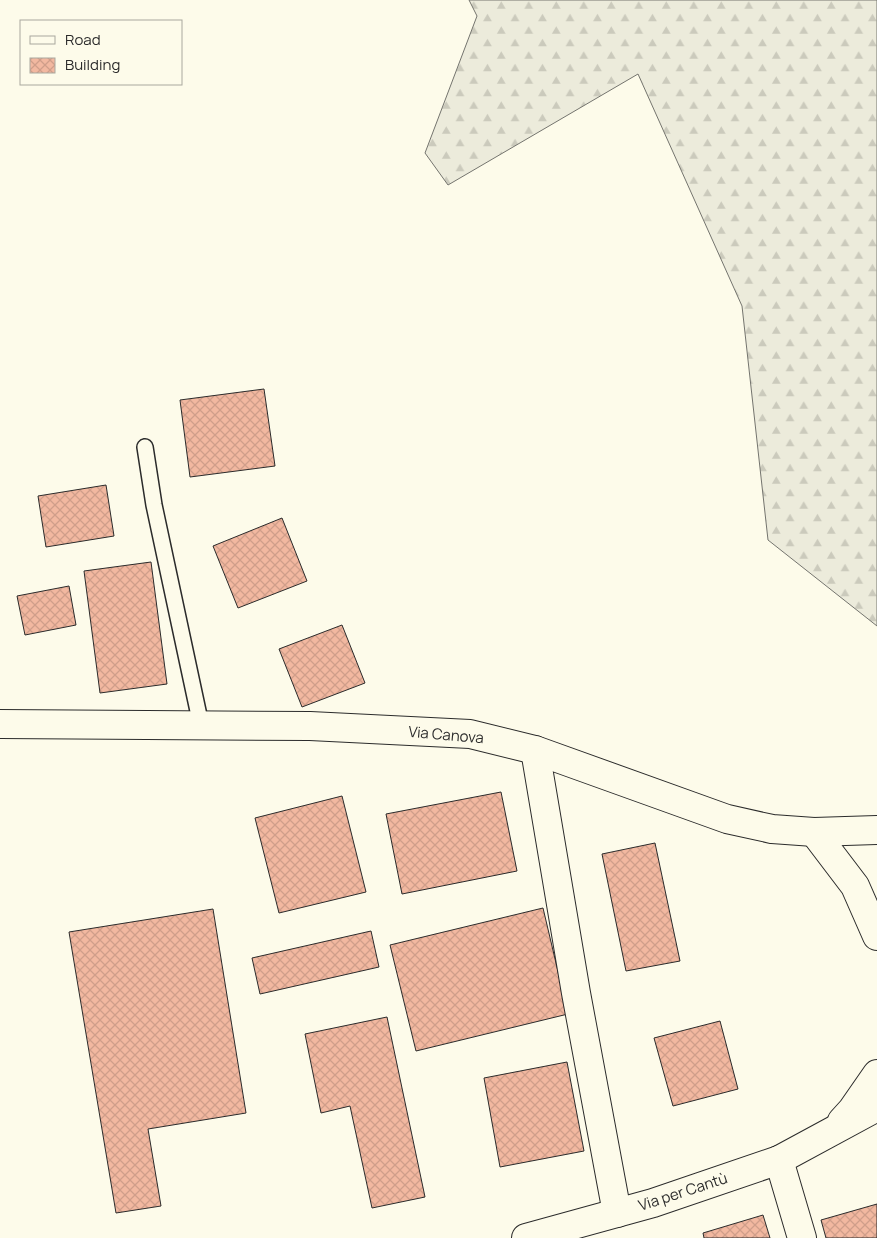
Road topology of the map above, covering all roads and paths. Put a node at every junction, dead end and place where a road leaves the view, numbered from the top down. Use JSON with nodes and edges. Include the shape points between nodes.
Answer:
{"nodes":[{"id":1,"x":145,"y":447,"type":"dead end"},
{"id":2,"x":0,"y":724,"type":"edge"},
{"id":3,"x":201,"y":725,"type":"junction"},
{"id":4,"x":535,"y":750,"type":"junction"},
{"id":5,"x":877,"y":830,"type":"edge"},
{"id":6,"x":814,"y":832,"type":"junction"},
{"id":7,"x":877,"y":936,"type":"edge"},
{"id":8,"x":877,"y":1074,"type":"edge"},
{"id":9,"x":877,"y":1108,"type":"edge"},
{"id":10,"x":835,"y":1130,"type":"junction"},
{"id":11,"x":779,"y":1160,"type":"junction"},
{"id":12,"x":617,"y":1213,"type":"junction"},
{"id":13,"x":535,"y":1237,"type":"edge"},
{"id":14,"x":802,"y":1238,"type":"edge"}],
"edges":[{"from":1,"to":3,"type":"lane","via":[[154,505]]},
{"from":2,"to":3,"type":"street","name":"Via Canova"},
{"from":3,"to":4,"type":"street","name":"Via Canova","via":[[310,726],[470,734]]},
{"from":4,"to":6,"type":"street","name":"Via Canova","via":[[727,819],[772,829]]},
{"from":4,"to":12,"type":"street"},
{"from":5,"to":6,"type":"street","name":"Via Canova"},
{"from":6,"to":7,"type":"street","via":[[855,886]]},
{"from":8,"to":10,"type":"street","name":"Via per Cantù"},
{"from":9,"to":10,"type":"street","name":"Via per Cantù"},
{"from":10,"to":11,"type":"street","name":"Via per Cantù"},
{"from":11,"to":12,"type":"street","name":"Via per Cantù"},
{"from":11,"to":14,"type":"street"},
{"from":12,"to":13,"type":"street","name":"Via per Cantù"}]}
